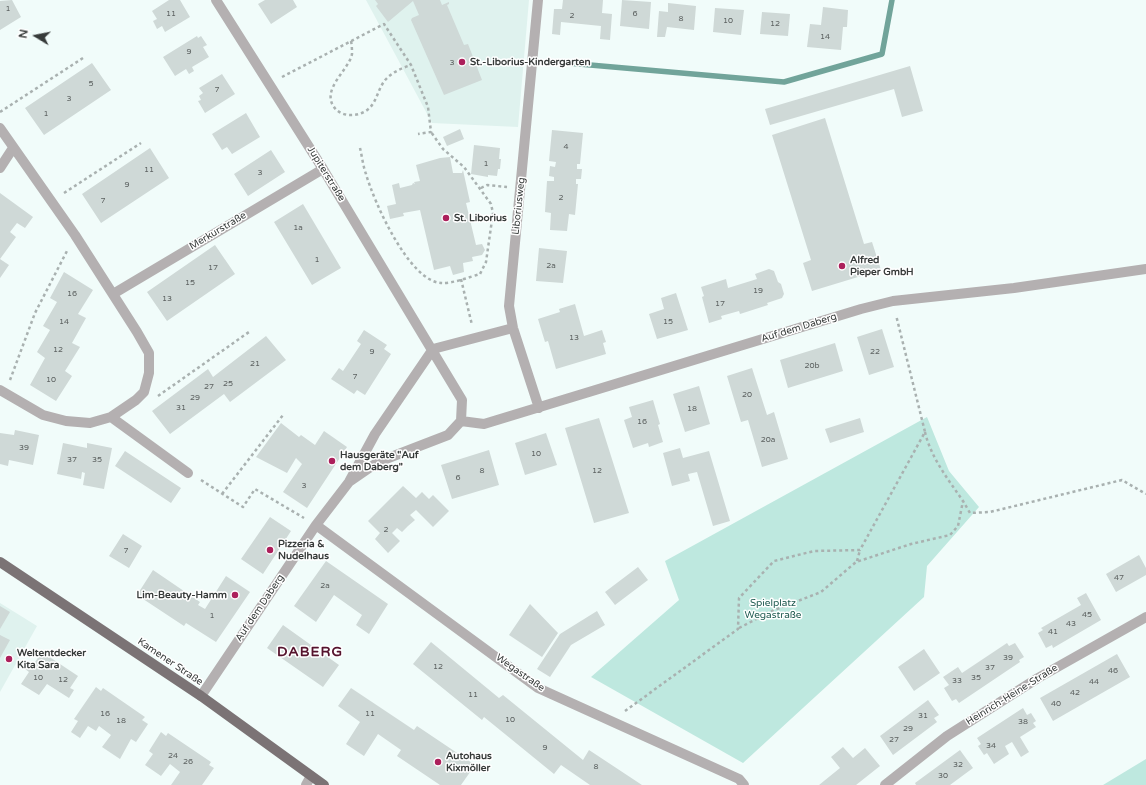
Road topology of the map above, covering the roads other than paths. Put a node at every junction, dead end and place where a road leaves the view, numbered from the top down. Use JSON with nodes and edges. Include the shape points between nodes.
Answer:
{"nodes":[{"id":1,"x":216,"y":0,"type":"edge"},
{"id":2,"x":538,"y":0,"type":"edge"},
{"id":3,"x":0,"y":128,"type":"edge"},
{"id":4,"x":13,"y":148,"type":"junction"},
{"id":5,"x":0,"y":168,"type":"edge"},
{"id":6,"x":323,"y":169,"type":"junction"},
{"id":7,"x":1146,"y":269,"type":"edge"},
{"id":8,"x":112,"y":294,"type":"junction"},
{"id":9,"x":513,"y":328,"type":"junction"},
{"id":10,"x":433,"y":349,"type":"junction"},
{"id":11,"x":3,"y":392,"type":"edge"},
{"id":12,"x":539,"y":408,"type":"junction"},
{"id":13,"x":111,"y":417,"type":"junction"},
{"id":14,"x":461,"y":421,"type":"junction"},
{"id":15,"x":188,"y":473,"type":"road end"},
{"id":16,"x":349,"y":482,"type":"junction"},
{"id":17,"x":316,"y":525,"type":"junction"},
{"id":18,"x":0,"y":562,"type":"edge"},
{"id":19,"x":1146,"y":616,"type":"edge"},
{"id":20,"x":201,"y":696,"type":"junction"},
{"id":21,"x":309,"y":781,"type":"edge"},
{"id":22,"x":324,"y":785,"type":"edge"},
{"id":23,"x":744,"y":785,"type":"edge"},
{"id":24,"x":884,"y":785,"type":"edge"}],
"edges":[{"from":1,"to":6,"type":"street","name":"Jupiterstraße"},
{"from":2,"to":9,"type":"street","name":"Liboriusweg","via":[[509,306]]},
{"from":3,"to":4,"type":"street"},
{"from":4,"to":5,"type":"street"},
{"from":4,"to":8,"type":"street","via":[[52,201]]},
{"from":6,"to":8,"type":"street","name":"Merkurstraße"},
{"from":6,"to":10,"type":"street","name":"Jupiterstraße"},
{"from":7,"to":12,"type":"street","name":"Auf dem Daberg","via":[[1014,288],[893,301]]},
{"from":8,"to":13,"type":"street","via":[[149,353],[149,373],[144,392]]},
{"from":9,"to":10,"type":"street"},
{"from":9,"to":12,"type":"street","name":"Liboriusweg"},
{"from":10,"to":14,"type":"street","via":[[462,400]]},
{"from":10,"to":16,"type":"street","name":"Auf dem Daberg","via":[[375,434]]},
{"from":11,"to":13,"type":"street","via":[[43,415],[66,421],[90,423]]},
{"from":12,"to":14,"type":"street","name":"Auf dem Daberg","via":[[484,424]]},
{"from":13,"to":15,"type":"street"},
{"from":14,"to":16,"type":"street","name":"Auf dem Daberg","via":[[448,435],[378,462]]},
{"from":16,"to":17,"type":"street","name":"Auf dem Daberg"},
{"from":17,"to":20,"type":"street","name":"Auf dem Daberg"},
{"from":17,"to":23,"type":"street","name":"Wegastraße","via":[[538,688],[661,742],[739,779]]},
{"from":18,"to":20,"type":"main road","name":"Kamener Straße"},
{"from":19,"to":24,"type":"street","name":"Heinrich-Heine-Straße","via":[[1038,678],[947,736]]},
{"from":20,"to":21,"type":"main road","name":"Kamener Straße"},
{"from":21,"to":22,"type":"main road","name":"Kamener Straße"}]}
